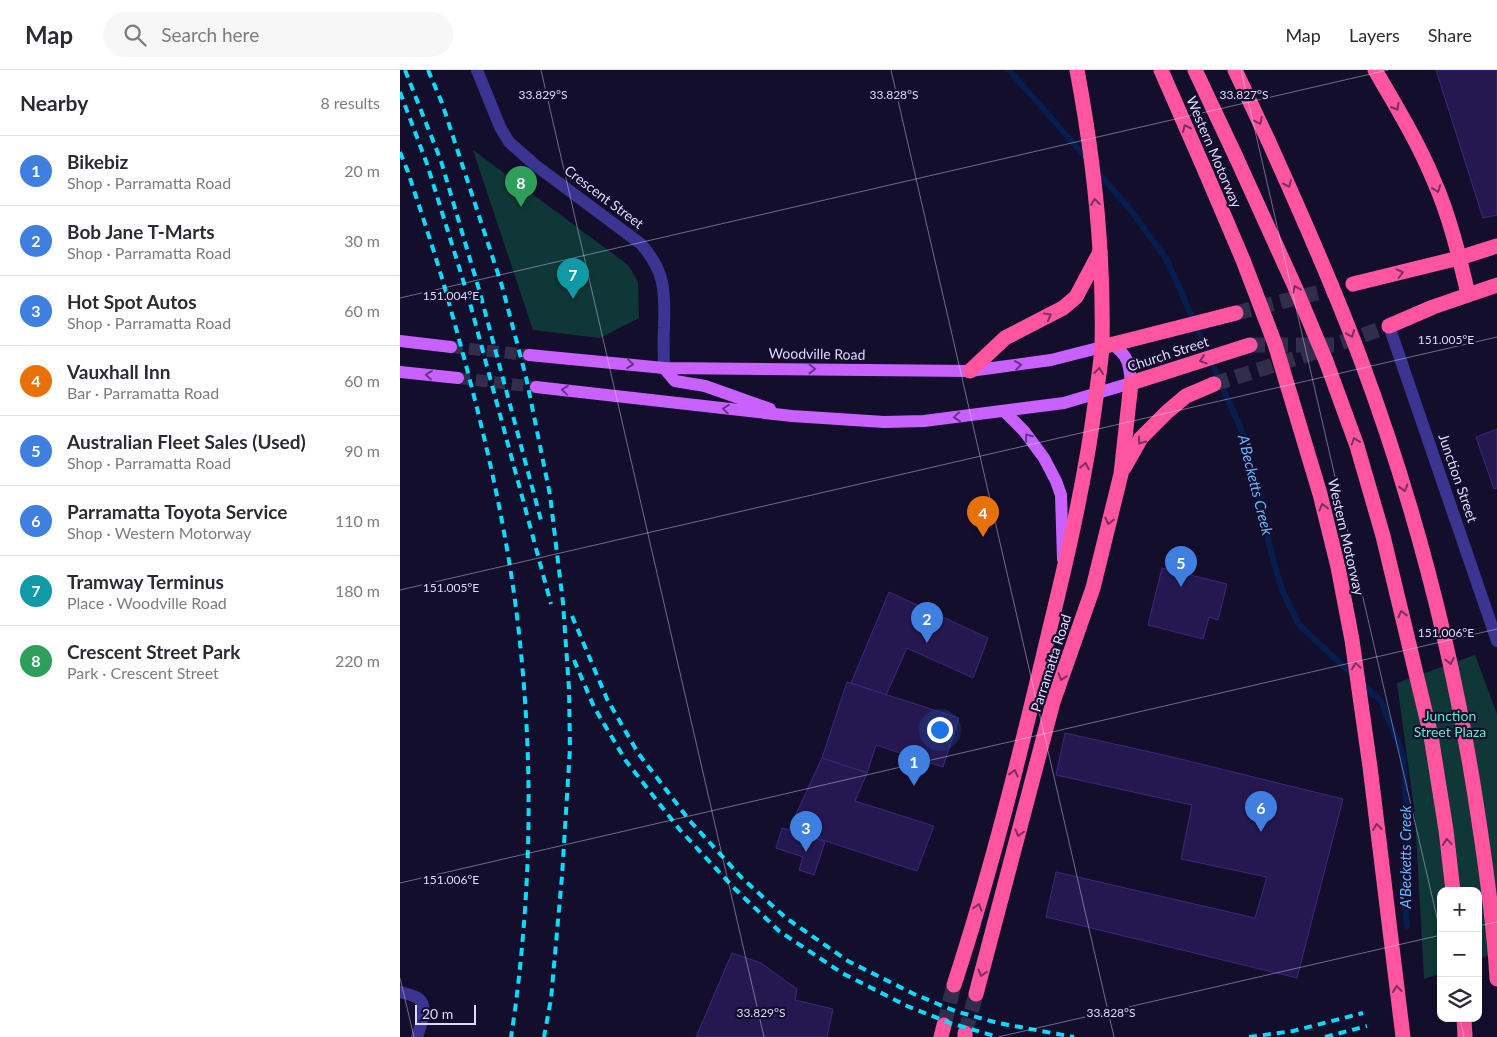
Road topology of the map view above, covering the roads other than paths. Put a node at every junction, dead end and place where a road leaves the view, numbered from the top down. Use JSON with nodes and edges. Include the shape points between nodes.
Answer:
{"nodes":[{"id":1,"x":477,"y":70,"type":"edge"},
{"id":2,"x":1078,"y":70,"type":"edge"},
{"id":3,"x":1161,"y":70,"type":"edge"},
{"id":4,"x":1195,"y":70,"type":"edge"},
{"id":5,"x":1234,"y":70,"type":"edge"},
{"id":6,"x":1375,"y":70,"type":"edge"},
{"id":7,"x":1497,"y":246,"type":"edge"},
{"id":8,"x":1101,"y":250,"type":"junction"},
{"id":9,"x":1459,"y":258,"type":"junction"},
{"id":10,"x":1353,"y":284,"type":"tunnel mouth"},
{"id":11,"x":1497,"y":285,"type":"edge"},
{"id":12,"x":1468,"y":294,"type":"junction"},
{"id":13,"x":1236,"y":313,"type":"tunnel mouth"},
{"id":14,"x":1389,"y":326,"type":"joint"},
{"id":15,"x":400,"y":341,"type":"edge"},
{"id":16,"x":1250,"y":345,"type":"tunnel mouth"},
{"id":17,"x":1107,"y":346,"type":"junction"},
{"id":18,"x":451,"y":347,"type":"tunnel mouth"},
{"id":19,"x":529,"y":355,"type":"tunnel mouth"},
{"id":20,"x":664,"y":368,"type":"junction"},
{"id":21,"x":970,"y":371,"type":"junction"},
{"id":22,"x":400,"y":372,"type":"edge"},
{"id":23,"x":458,"y":378,"type":"tunnel mouth"},
{"id":24,"x":1131,"y":383,"type":"junction"},
{"id":25,"x":1214,"y":384,"type":"tunnel mouth"},
{"id":26,"x":536,"y":387,"type":"tunnel mouth"},
{"id":27,"x":1096,"y":394,"type":"junction"},
{"id":28,"x":1006,"y":412,"type":"junction"},
{"id":29,"x":792,"y":416,"type":"junction"},
{"id":30,"x":1121,"y":474,"type":"junction"},
{"id":31,"x":1063,"y":576,"type":"junction"},
{"id":32,"x":1497,"y":641,"type":"edge"},
{"id":33,"x":1453,"y":887,"type":"edge"},
{"id":34,"x":1497,"y":980,"type":"edge"},
{"id":35,"x":954,"y":985,"type":"tunnel mouth"},
{"id":36,"x":400,"y":992,"type":"edge"},
{"id":37,"x":976,"y":994,"type":"tunnel mouth"},
{"id":38,"x":1464,"y":1022,"type":"edge"},
{"id":39,"x":417,"y":1037,"type":"edge"},
{"id":40,"x":1403,"y":1037,"type":"edge"},
{"id":41,"x":1465,"y":1037,"type":"edge"}],
"edges":[{"from":1,"to":20,"type":"street","name":"Crescent Street","via":[[509,142],[651,255],[664,284]]},
{"from":8,"to":2,"type":"highway","one_way":true},
{"from":40,"to":3,"type":"highway","name":"Western Motorway","one_way":true,"bridge":true,"via":[[1352,640],[1320,494],[1274,344]]},
{"from":33,"to":4,"type":"highway","name":"Western Motorway","one_way":true,"bridge":true,"via":[[1430,736],[1383,536],[1357,446],[1288,270]]},
{"from":5,"to":34,"type":"highway","one_way":true,"bridge":true,"via":[[1318,252],[1362,362],[1392,447],[1435,594],[1471,762]]},
{"from":6,"to":9,"type":"highway","one_way":true,"via":[[1434,182]]},
{"from":7,"to":9,"type":"highway"},
{"from":8,"to":17,"type":"highway"},
{"from":21,"to":8,"type":"highway","one_way":true,"via":[[1004,338],[1064,308],[1076,297]]},
{"from":10,"to":9,"type":"highway","one_way":true},
{"from":9,"to":12,"type":"highway"},
{"from":11,"to":12,"type":"highway"},
{"from":12,"to":14,"type":"highway"},
{"from":13,"to":17,"type":"highway","name":"Church Street"},
{"from":14,"to":32,"type":"street","name":"Junction Street"},
{"from":15,"to":18,"type":"main road"},
{"from":16,"to":24,"type":"highway","name":"Church Street","one_way":true},
{"from":21,"to":17,"type":"main road","name":"Woodville Road","one_way":true,"via":[[1051,360]]},
{"from":17,"to":24,"type":"main road","name":"Parramatta Road","via":[[1123,352],[1129,365]]},
{"from":27,"to":17,"type":"highway","name":"Parramatta Road","one_way":true},
{"from":19,"to":20,"type":"main road","name":"Woodville Road","one_way":true},
{"from":20,"to":21,"type":"main road","name":"Woodville Road","one_way":true},
{"from":20,"to":29,"type":"main road","via":[[674,382],[705,386]]},
{"from":23,"to":22,"type":"main road","one_way":true},
{"from":24,"to":27,"type":"main road","name":"Church Street"},
{"from":24,"to":30,"type":"highway","name":"Parramatta Road"},
{"from":25,"to":30,"type":"highway","one_way":true,"via":[[1186,396],[1167,412],[1141,438]]},
{"from":29,"to":26,"type":"main road","one_way":true},
{"from":27,"to":28,"type":"main road","via":[[1064,403]]},
{"from":31,"to":27,"type":"highway","name":"Parramatta Road","one_way":true,"via":[[1090,444]]},
{"from":28,"to":29,"type":"main road","one_way":true,"via":[[894,422]]},
{"from":31,"to":28,"type":"main road","one_way":true,"via":[[1061,494],[1044,458]]},
{"from":30,"to":37,"type":"highway","name":"Parramatta Road","one_way":true,"via":[[1093,588],[1053,702]]},
{"from":35,"to":31,"type":"highway","name":"Parramatta Road","one_way":true,"via":[[993,854]]},
{"from":36,"to":39,"type":"street","via":[[418,998],[423,1004]]},
{"from":38,"to":41,"type":"highway","bridge":true}]}
